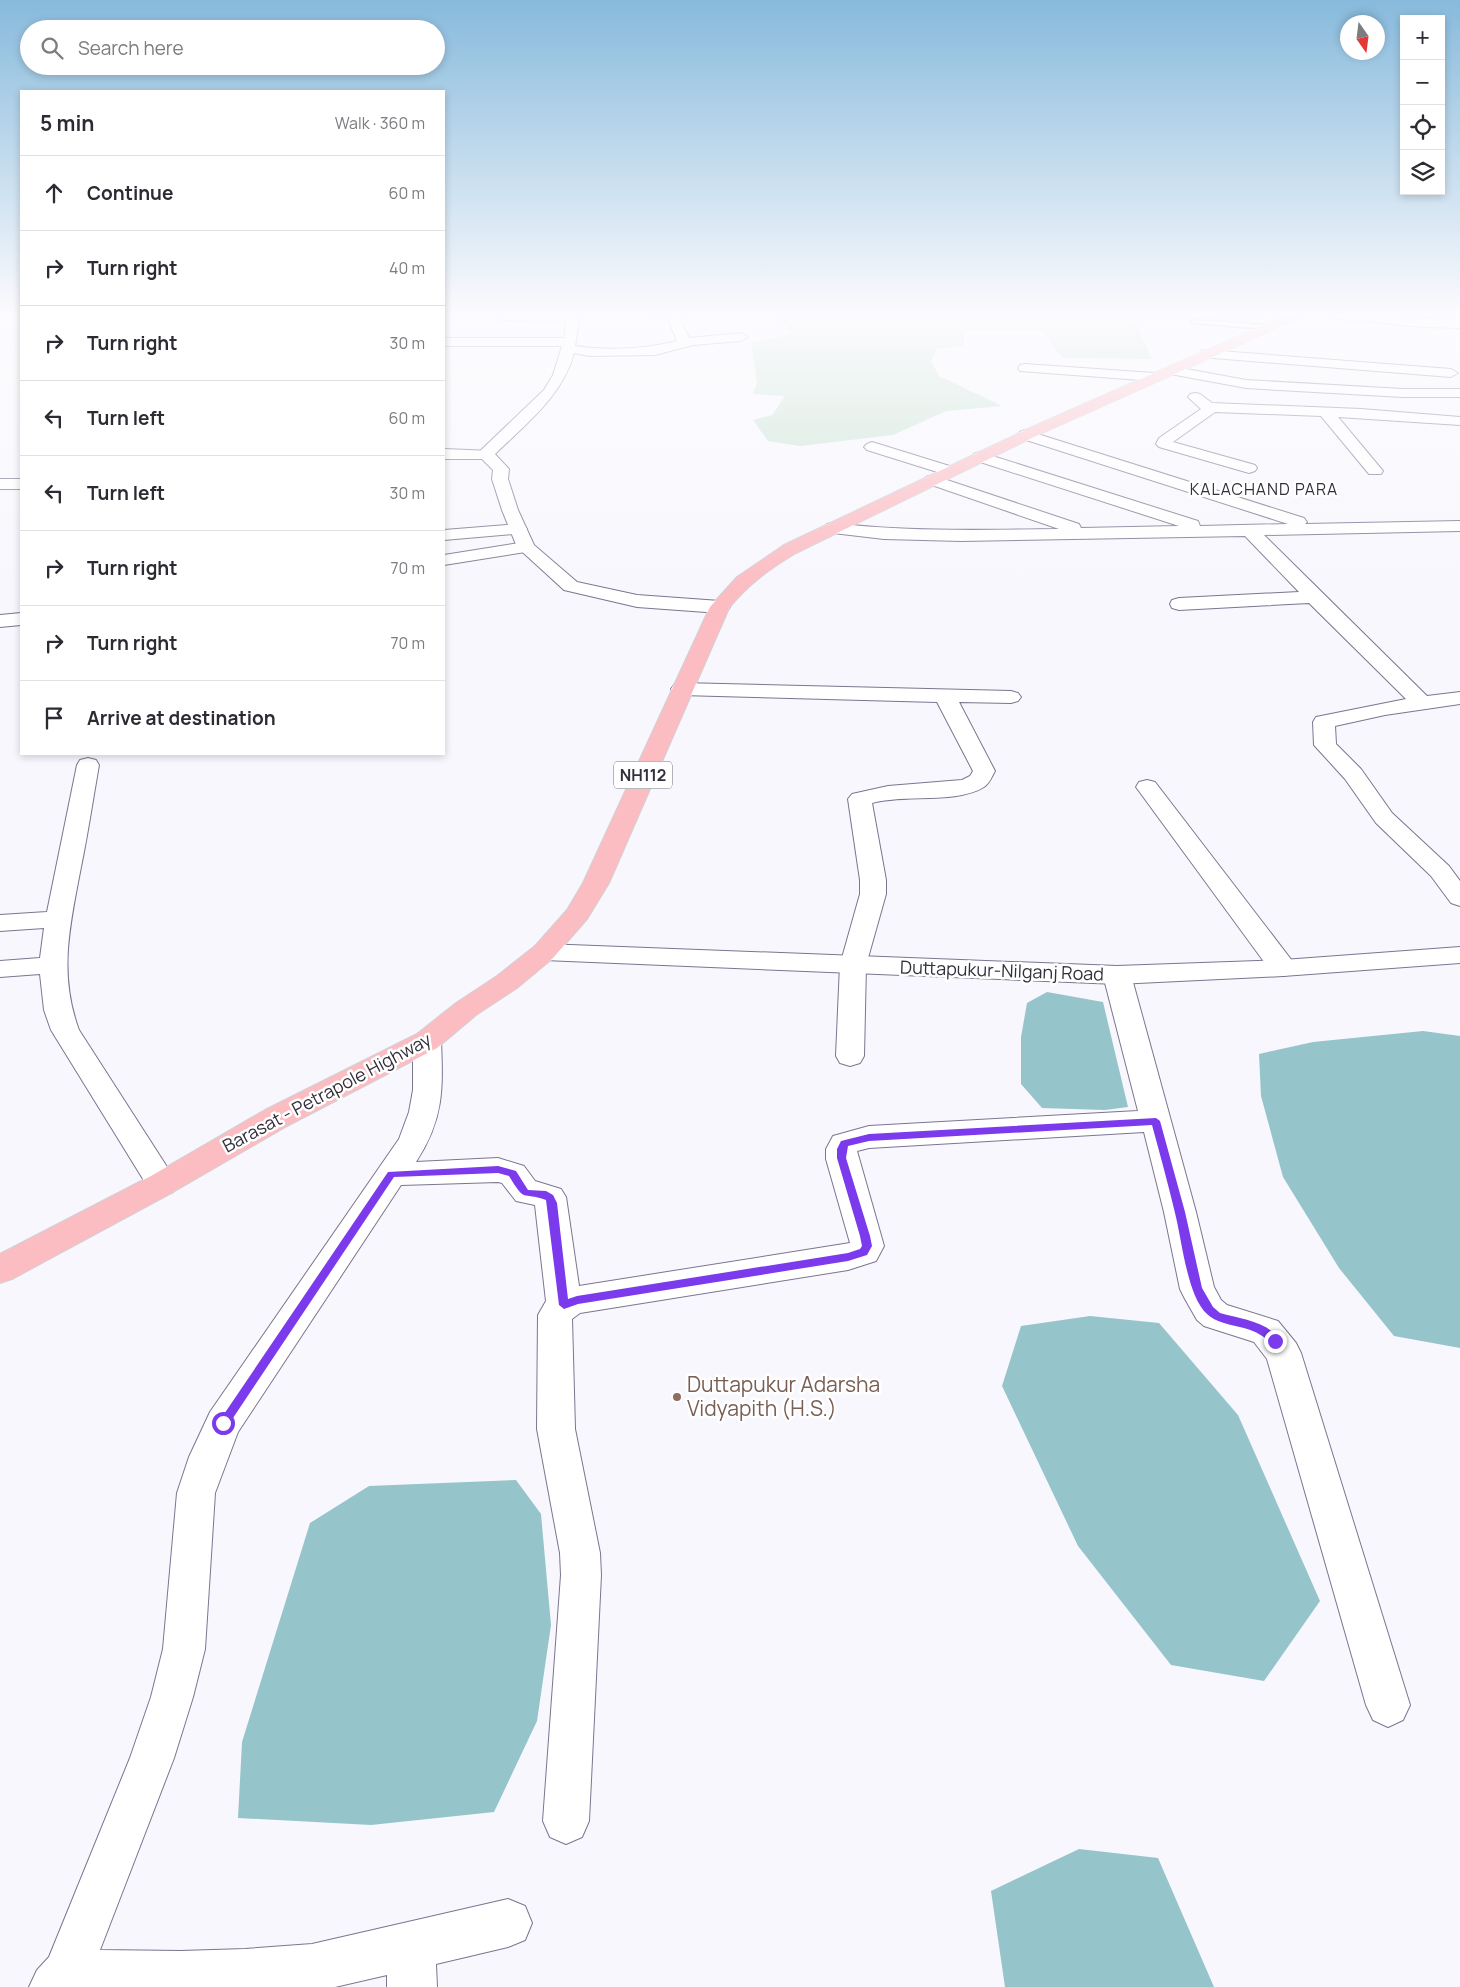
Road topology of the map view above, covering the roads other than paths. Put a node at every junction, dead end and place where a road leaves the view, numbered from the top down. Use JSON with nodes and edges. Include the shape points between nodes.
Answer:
{"nodes":[{"id":1,"x":535,"y":407,"type":"edge"},
{"id":2,"x":1087,"y":407,"type":"edge"},
{"id":3,"x":1208,"y":407,"type":"joint"},
{"id":4,"x":1326,"y":412,"type":"junction"},
{"id":5,"x":1460,"y":421,"type":"edge"},
{"id":6,"x":1025,"y":435,"type":"junction"},
{"id":7,"x":872,"y":447,"type":"dead end"},
{"id":8,"x":445,"y":454,"type":"edge"},
{"id":9,"x":486,"y":454,"type":"junction"},
{"id":10,"x":980,"y":457,"type":"junction"},
{"id":11,"x":1249,"y":468,"type":"dead end"},
{"id":12,"x":1375,"y":471,"type":"dead end"},
{"id":13,"x":941,"y":475,"type":"junction"},
{"id":14,"x":0,"y":484,"type":"edge"},
{"id":15,"x":20,"y":484,"type":"edge"},
{"id":16,"x":1460,"y":526,"type":"edge"},
{"id":17,"x":833,"y":528,"type":"junction"},
{"id":18,"x":518,"y":529,"type":"junction"},
{"id":19,"x":1322,"y":529,"type":"junction"},
{"id":20,"x":1249,"y":530,"type":"junction"},
{"id":21,"x":1212,"y":532,"type":"junction"},
{"id":22,"x":1091,"y":534,"type":"junction"},
{"id":23,"x":445,"y":535,"type":"edge"},
{"id":24,"x":526,"y":546,"type":"junction"},
{"id":25,"x":445,"y":560,"type":"edge"},
{"id":26,"x":1314,"y":596,"type":"junction"},
{"id":27,"x":1180,"y":604,"type":"dead end"},
{"id":28,"x":720,"y":607,"type":"junction"},
{"id":29,"x":20,"y":619,"type":"edge"},
{"id":30,"x":0,"y":621,"type":"edge"},
{"id":31,"x":682,"y":689,"type":"junction"},
{"id":32,"x":945,"y":696,"type":"junction"},
{"id":33,"x":1011,"y":697,"type":"dead end"},
{"id":34,"x":1460,"y":698,"type":"edge"},
{"id":35,"x":1423,"y":704,"type":"junction"},
{"id":36,"x":88,"y":765,"type":"dead end"},
{"id":37,"x":1147,"y":787,"type":"dead end"},
{"id":38,"x":1460,"y":898,"type":"edge"},
{"id":39,"x":58,"y":919,"type":"junction"},
{"id":40,"x":0,"y":923,"type":"edge"},
{"id":41,"x":544,"y":952,"type":"junction"},
{"id":42,"x":1460,"y":955,"type":"edge"},
{"id":43,"x":54,"y":965,"type":"junction"},
{"id":44,"x":853,"y":965,"type":"junction"},
{"id":45,"x":1283,"y":968,"type":"junction"},
{"id":46,"x":0,"y":969,"type":"edge"},
{"id":47,"x":1117,"y":975,"type":"junction"},
{"id":48,"x":427,"y":1041,"type":"junction"},
{"id":49,"x":850,"y":1056,"type":"dead end"},
{"id":50,"x":1156,"y":1121,"type":"junction"},
{"id":51,"x":391,"y":1174,"type":"junction"},
{"id":52,"x":162,"y":1184,"type":"junction"},
{"id":53,"x":3,"y":1265,"type":"edge"},
{"id":54,"x":564,"y":1305,"type":"junction"},
{"id":55,"x":1388,"y":1705,"type":"dead end"},
{"id":56,"x":566,"y":1821,"type":"dead end"},
{"id":57,"x":508,"y":1924,"type":"dead end"},
{"id":58,"x":412,"y":1966,"type":"edge"},
{"id":59,"x":60,"y":1980,"type":"edge"}],
"edges":[{"from":1,"to":9,"type":"street"},
{"from":2,"to":6,"type":"highway","name":"Barasat - Petrapole Highway","number":"NH112"},
{"from":3,"to":4,"type":"street"},
{"from":3,"to":11,"type":"street","via":[[1208,411],[1164,440],[1164,444]]},
{"from":4,"to":5,"type":"street"},
{"from":4,"to":12,"type":"street"},
{"from":6,"to":10,"type":"highway","name":"Barasat - Petrapole Highway","number":"NH112"},
{"from":6,"to":19,"type":"street"},
{"from":7,"to":13,"type":"street"},
{"from":8,"to":9,"type":"street"},
{"from":9,"to":18,"type":"street","via":[[501,469],[500,479]]},
{"from":10,"to":13,"type":"highway","name":"Barasat - Petrapole Highway","number":"NH112"},
{"from":10,"to":21,"type":"street"},
{"from":13,"to":17,"type":"highway","name":"Barasat - Petrapole Highway","number":"NH112"},
{"from":13,"to":22,"type":"street"},
{"from":14,"to":15,"type":"street"},
{"from":16,"to":19,"type":"street"},
{"from":17,"to":22,"type":"street","via":[[932,535]]},
{"from":17,"to":28,"type":"highway","name":"Barasat - Petrapole Highway","number":"NH112","via":[[768,562],[735,587]]},
{"from":18,"to":23,"type":"street"},
{"from":18,"to":24,"type":"street"},
{"from":19,"to":20,"type":"street"},
{"from":20,"to":21,"type":"street"},
{"from":20,"to":26,"type":"street"},
{"from":21,"to":22,"type":"street"},
{"from":24,"to":25,"type":"street"},
{"from":24,"to":28,"type":"street","via":[[571,586],[637,601]]},
{"from":26,"to":27,"type":"street"},
{"from":26,"to":35,"type":"street"},
{"from":28,"to":31,"type":"highway","name":"Barasat - Petrapole Highway","number":"NH112"},
{"from":29,"to":30,"type":"street"},
{"from":31,"to":32,"type":"street"},
{"from":31,"to":41,"type":"highway","name":"Barasat - Petrapole Highway","number":"NH112","via":[[596,883],[578,914]]},
{"from":32,"to":33,"type":"street"},
{"from":32,"to":44,"type":"street","via":[[984,771],[978,781],[963,787],[884,792],[860,799],[873,894]]},
{"from":34,"to":35,"type":"street"},
{"from":35,"to":38,"type":"street","via":[[1324,722],[1325,745],[1353,774],[1384,818],[1440,871]]},
{"from":36,"to":39,"type":"street"},
{"from":37,"to":45,"type":"street"},
{"from":39,"to":40,"type":"street"},
{"from":39,"to":43,"type":"street"},
{"from":41,"to":44,"type":"street","name":"Duttapukur-Nilganj Road"},
{"from":41,"to":48,"type":"highway","name":"Barasat - Petrapole Highway","number":"NH112"},
{"from":42,"to":45,"type":"street","name":"Duttapukur-Nilganj Road"},
{"from":43,"to":46,"type":"street"},
{"from":43,"to":52,"type":"street","via":[[57,1014]]},
{"from":44,"to":47,"type":"street","name":"Duttapukur-Nilganj Road"},
{"from":44,"to":49,"type":"street"},
{"from":45,"to":47,"type":"street","name":"Duttapukur-Nilganj Road"},
{"from":47,"to":50,"type":"street"},
{"from":48,"to":51,"type":"street","via":[[428,1090],[424,1112],[413,1142]]},
{"from":48,"to":52,"type":"highway","name":"Barasat - Petrapole Highway","number":"NH112","via":[[276,1118]]},
{"from":50,"to":54,"type":"street","via":[[869,1138],[844,1144],[842,1158],[865,1236],[867,1246],[864,1252],[577,1300]]},
{"from":50,"to":55,"type":"street","via":[[1197,1289],[1216,1316],[1266,1331],[1283,1353]]},
{"from":51,"to":54,"type":"street","via":[[498,1170],[512,1174],[526,1194],[550,1197]]},
{"from":51,"to":59,"type":"street","via":[[223,1423],[208,1456],[196,1493],[184,1649],[172,1697],[152,1758]]},
{"from":52,"to":53,"type":"highway","name":"Barasat - Petrapole Highway","number":"NH112"},
{"from":54,"to":56,"type":"street","via":[[555,1314],[556,1429],[580,1553],[581,1575]]},
{"from":57,"to":58,"type":"street"},
{"from":58,"to":59,"type":"street"}]}
